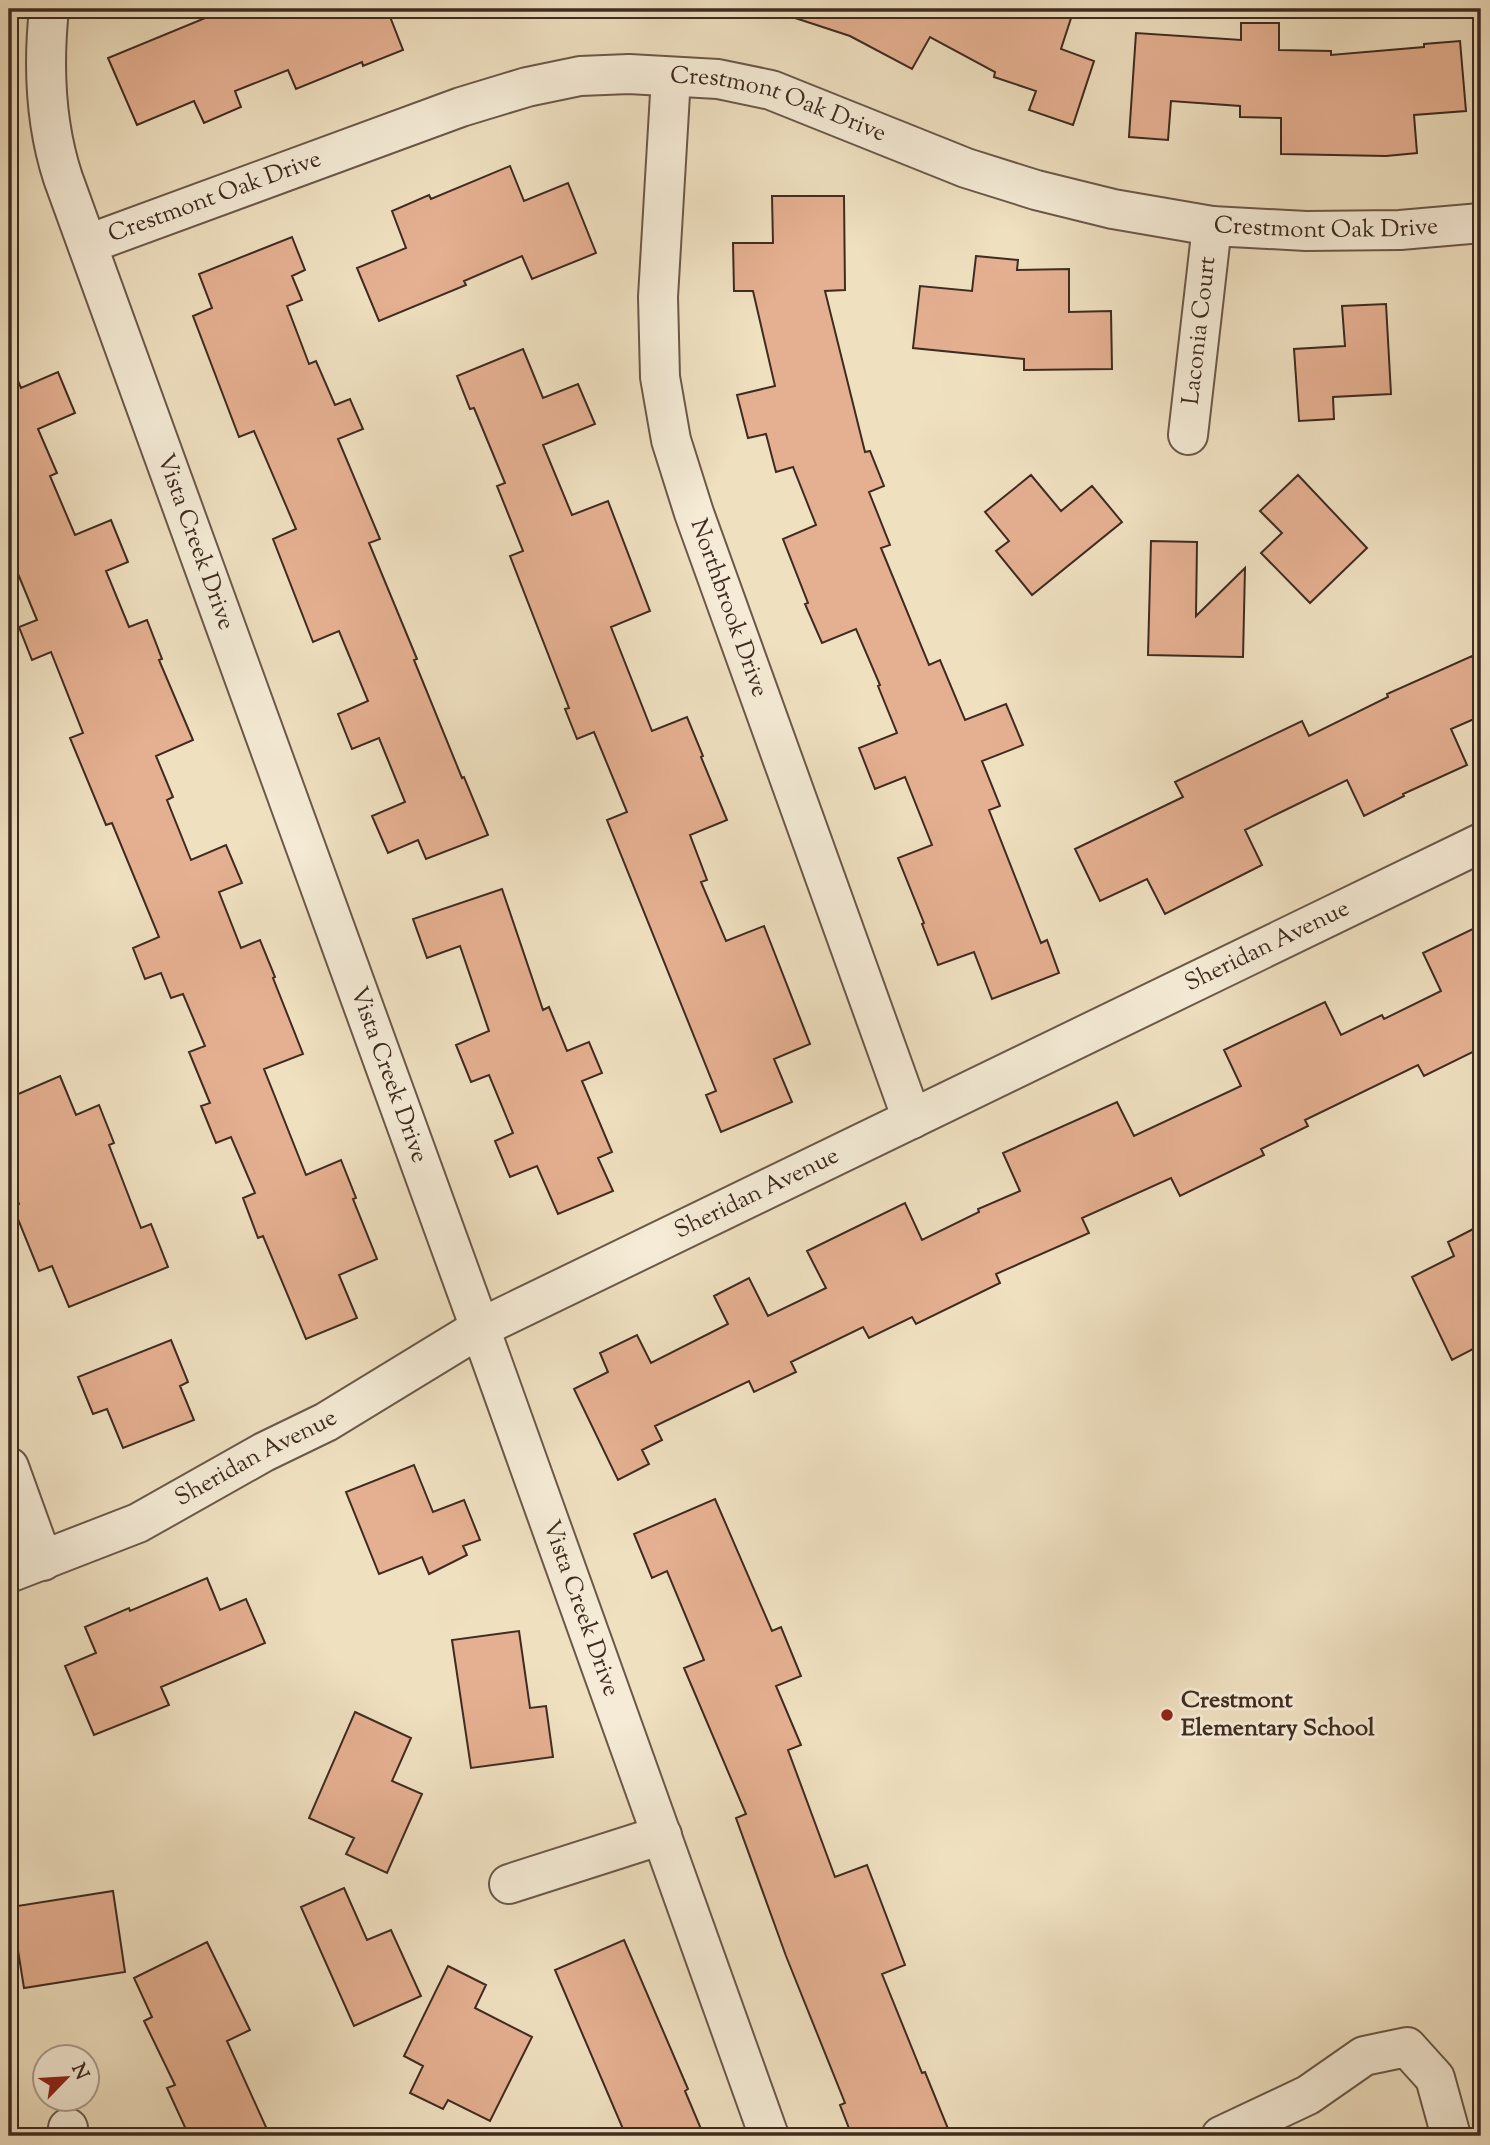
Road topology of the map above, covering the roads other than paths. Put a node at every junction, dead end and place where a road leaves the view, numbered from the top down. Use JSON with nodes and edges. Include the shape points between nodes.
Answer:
{"nodes":[{"id":1,"x":50,"y":9,"type":"edge"},
{"id":2,"x":671,"y":77,"type":"junction"},
{"id":3,"x":1481,"y":223,"type":"edge"},
{"id":4,"x":1212,"y":226,"type":"junction"},
{"id":5,"x":88,"y":244,"type":"junction"},
{"id":6,"x":1188,"y":435,"type":"dead end"},
{"id":7,"x":1481,"y":844,"type":"edge"},
{"id":8,"x":912,"y":1119,"type":"junction"},
{"id":9,"x":480,"y":1328,"type":"junction"},
{"id":10,"x":9,"y":1466,"type":"edge"},
{"id":11,"x":26,"y":1567,"type":"edge"},
{"id":12,"x":662,"y":1835,"type":"junction"},
{"id":13,"x":509,"y":1884,"type":"dead end"},
{"id":14,"x":769,"y":2136,"type":"edge"},
{"id":15,"x":1221,"y":2136,"type":"edge"},
{"id":16,"x":1451,"y":2136,"type":"edge"}],
"edges":[{"from":1,"to":5,"type":"street","name":"Vista Creek Drive","via":[[46,94],[55,154]]},
{"from":2,"to":4,"type":"street","name":"Crestmont Oak Drive","via":[[718,79],[771,90],[966,168],[1036,190]]},
{"from":2,"to":5,"type":"street","name":"Crestmont Oak Drive","via":[[580,76],[527,87]]},
{"from":2,"to":8,"type":"street","name":"Northbrook Drive","via":[[658,297],[660,377],[671,440]]},
{"from":3,"to":4,"type":"street","name":"Crestmont Oak Drive","via":[[1400,230]]},
{"from":4,"to":6,"type":"street","name":"Laconia Court"},
{"from":5,"to":9,"type":"street","name":"Vista Creek Drive"},
{"from":7,"to":8,"type":"street","name":"Sheridan Avenue"},
{"from":8,"to":9,"type":"street","name":"Sheridan Avenue"},
{"from":9,"to":11,"type":"street","name":"Sheridan Avenue","via":[[326,1422],[138,1523]]},
{"from":9,"to":12,"type":"street","name":"Vista Creek Drive"},
{"from":10,"to":11,"type":"street"},
{"from":12,"to":13,"type":"street"},
{"from":12,"to":14,"type":"street","name":"Vista Creek Drive"},
{"from":15,"to":16,"type":"street","via":[[1308,2095],[1364,2056],[1407,2047],[1435,2078]]}]}
